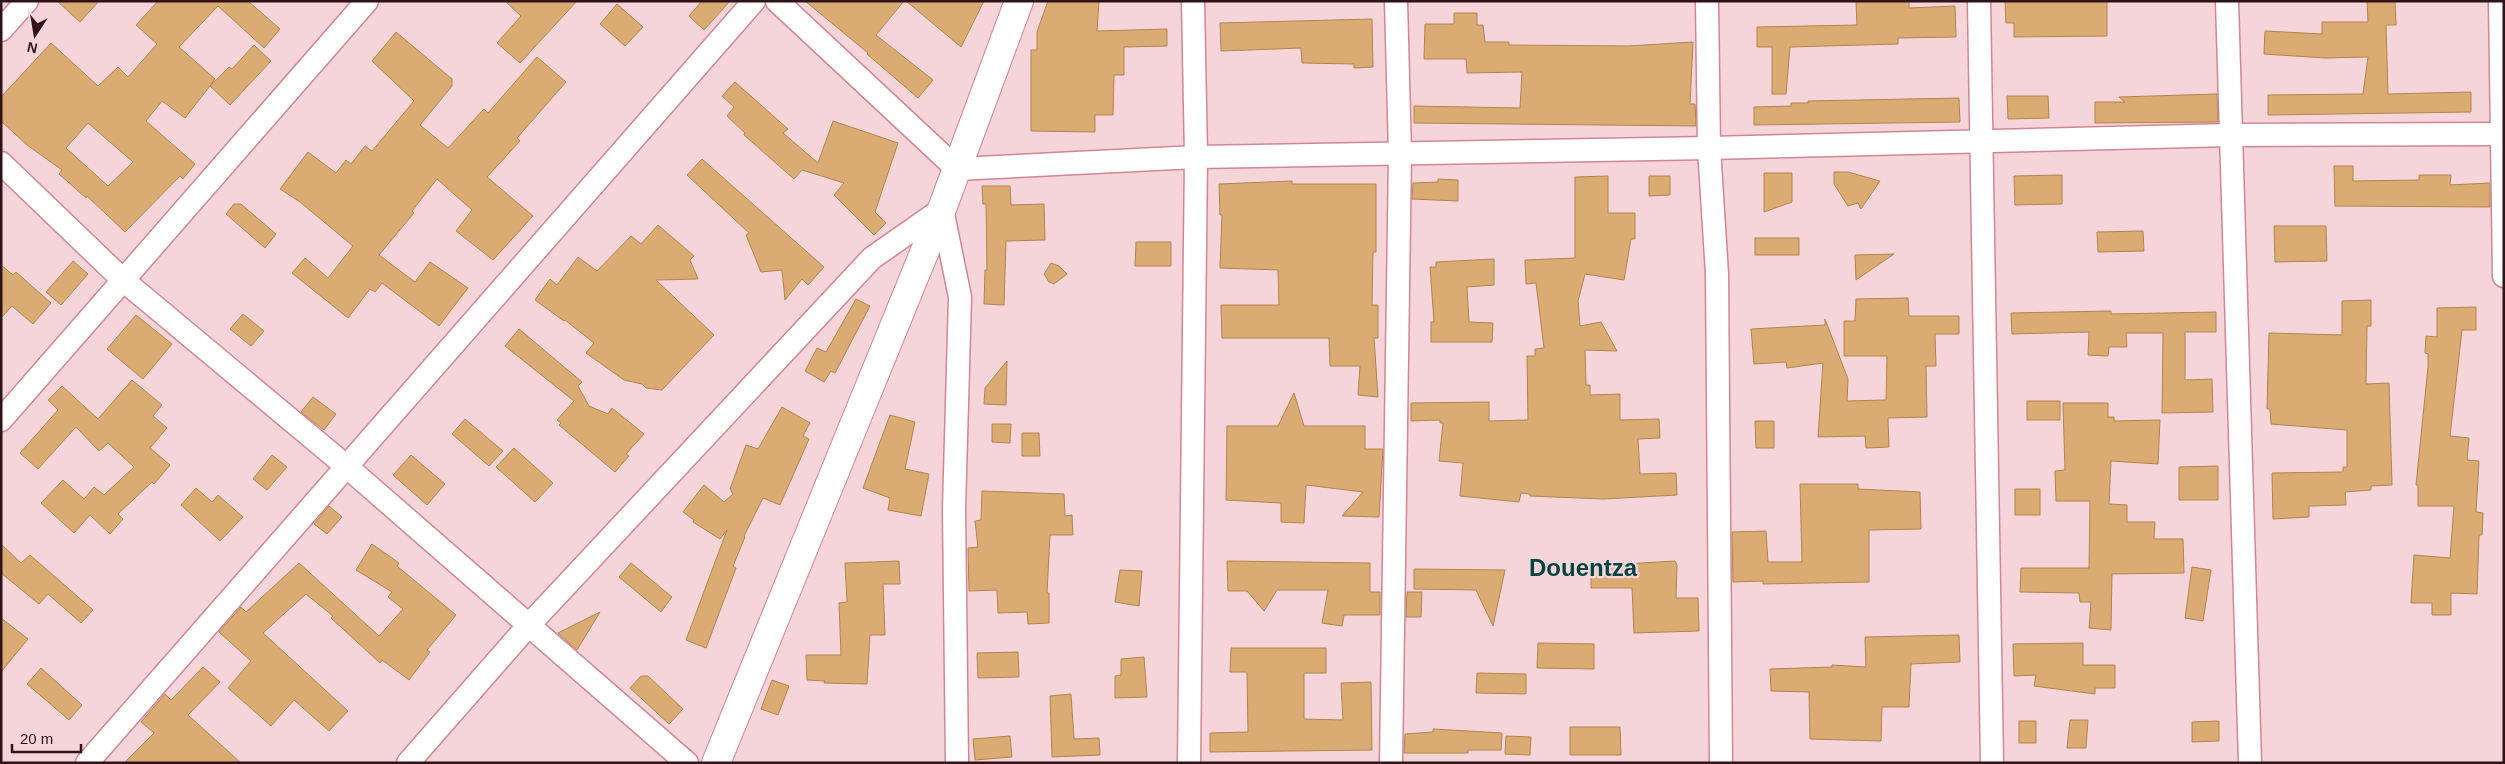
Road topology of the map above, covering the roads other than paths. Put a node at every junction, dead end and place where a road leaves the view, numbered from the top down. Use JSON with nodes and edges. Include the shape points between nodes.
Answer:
{"nodes":[{"id":1,"x":27,"y":1,"type":"edge"},
{"id":2,"x":367,"y":1,"type":"edge"},
{"id":3,"x":754,"y":1,"type":"edge"},
{"id":4,"x":777,"y":1,"type":"edge"},
{"id":5,"x":1019,"y":1,"type":"edge"},
{"id":6,"x":1193,"y":1,"type":"edge"},
{"id":7,"x":1396,"y":1,"type":"edge"},
{"id":8,"x":1707,"y":1,"type":"edge"},
{"id":9,"x":1979,"y":1,"type":"edge"},
{"id":10,"x":2227,"y":1,"type":"edge"},
{"id":11,"x":2500,"y":1,"type":"edge"},
{"id":12,"x":1,"y":30,"type":"edge"},
{"id":13,"x":2503,"y":134,"type":"edge"},
{"id":14,"x":2231,"y":135,"type":"junction"},
{"id":15,"x":1981,"y":141,"type":"junction"},
{"id":16,"x":1709,"y":148,"type":"junction"},
{"id":17,"x":1400,"y":154,"type":"junction"},
{"id":18,"x":1196,"y":157,"type":"junction"},
{"id":19,"x":1,"y":163,"type":"edge"},
{"id":20,"x":958,"y":169,"type":"junction"},
{"id":21,"x":942,"y":209,"type":"junction"},
{"id":22,"x":2504,"y":276,"type":"edge"},
{"id":23,"x":123,"y":280,"type":"junction"},
{"id":24,"x":1,"y":420,"type":"edge"},
{"id":25,"x":346,"y":466,"type":"junction"},
{"id":26,"x":528,"y":626,"type":"junction"},
{"id":27,"x":87,"y":763,"type":"edge"},
{"id":28,"x":408,"y":763,"type":"edge"},
{"id":29,"x":687,"y":763,"type":"edge"},
{"id":30,"x":716,"y":763,"type":"edge"},
{"id":31,"x":957,"y":763,"type":"edge"},
{"id":32,"x":1189,"y":763,"type":"edge"},
{"id":33,"x":1391,"y":763,"type":"edge"},
{"id":34,"x":1721,"y":763,"type":"edge"},
{"id":35,"x":1992,"y":763,"type":"edge"},
{"id":36,"x":2250,"y":763,"type":"edge"}],
"edges":[{"from":1,"to":12,"type":"street"},
{"from":2,"to":23,"type":"street"},
{"from":3,"to":25,"type":"street"},
{"from":4,"to":20,"type":"street"},
{"from":5,"to":20,"type":"main road"},
{"from":6,"to":18,"type":"street"},
{"from":7,"to":17,"type":"street"},
{"from":8,"to":16,"type":"street"},
{"from":9,"to":15,"type":"street"},
{"from":10,"to":14,"type":"street"},
{"from":11,"to":13,"type":"street"},
{"from":13,"to":14,"type":"street"},
{"from":13,"to":22,"type":"street"},
{"from":14,"to":15,"type":"street"},
{"from":14,"to":36,"type":"street"},
{"from":15,"to":16,"type":"street"},
{"from":15,"to":35,"type":"street"},
{"from":16,"to":17,"type":"street"},
{"from":16,"to":34,"type":"street","via":[[1717,274]]},
{"from":17,"to":18,"type":"street"},
{"from":17,"to":33,"type":"street"},
{"from":18,"to":20,"type":"street"},
{"from":18,"to":32,"type":"street"},
{"from":19,"to":23,"type":"street"},
{"from":20,"to":21,"type":"main road"},
{"from":21,"to":26,"type":"street","via":[[872,258]]},
{"from":21,"to":30,"type":"main road"},
{"from":21,"to":31,"type":"street","via":[[960,297],[954,509]]},
{"from":23,"to":24,"type":"street"},
{"from":23,"to":25,"type":"street"},
{"from":25,"to":26,"type":"street"},
{"from":25,"to":27,"type":"street"},
{"from":26,"to":28,"type":"street"},
{"from":26,"to":29,"type":"street"}]}
